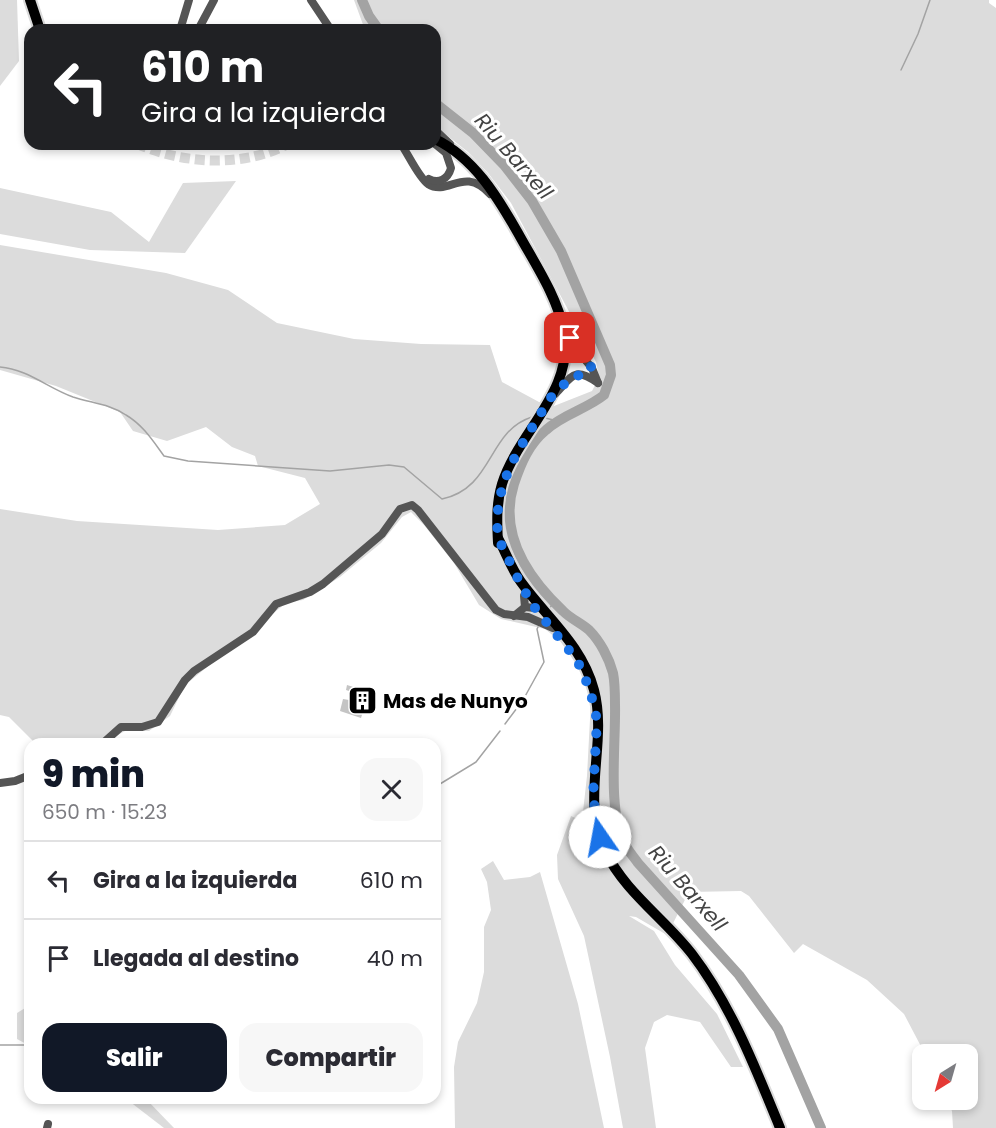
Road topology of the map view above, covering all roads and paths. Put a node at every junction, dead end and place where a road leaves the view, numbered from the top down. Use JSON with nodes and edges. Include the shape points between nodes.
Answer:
{"nodes":[{"id":1,"x":30,"y":0,"type":"edge"},
{"id":2,"x":189,"y":0,"type":"edge"},
{"id":3,"x":214,"y":0,"type":"edge"},
{"id":4,"x":310,"y":0,"type":"edge"},
{"id":5,"x":39,"y":24,"type":"edge"},
{"id":6,"x":182,"y":24,"type":"edge"},
{"id":7,"x":201,"y":24,"type":"edge"},
{"id":8,"x":327,"y":24,"type":"edge"},
{"id":9,"x":441,"y":136,"type":"edge"},
{"id":10,"x":441,"y":142,"type":"edge"},
{"id":11,"x":405,"y":150,"type":"edge"},
{"id":12,"x":441,"y":150,"type":"edge"},
{"id":13,"x":461,"y":155,"type":"junction"},
{"id":14,"x":417,"y":169,"type":"junction"},
{"id":15,"x":510,"y":219,"type":"junction"},
{"id":16,"x":560,"y":317,"type":"junction"},
{"id":17,"x":592,"y":368,"type":"junction"},
{"id":18,"x":583,"y":375,"type":"junction"},
{"id":19,"x":550,"y":398,"type":"junction"},
{"id":20,"x":498,"y":538,"type":"junction"},
{"id":21,"x":522,"y":584,"type":"junction"},
{"id":22,"x":528,"y":607,"type":"junction"},
{"id":23,"x":554,"y":626,"type":"junction"},
{"id":24,"x":109,"y":738,"type":"edge"},
{"id":25,"x":24,"y":777,"type":"edge"},
{"id":26,"x":0,"y":783,"type":"edge"},
{"id":27,"x":780,"y":1128,"type":"edge"}],
"edges":[{"from":1,"to":5,"type":"main road"},
{"from":2,"to":6,"type":"street"},
{"from":3,"to":7,"type":"street"},
{"from":4,"to":8,"type":"street"},
{"from":9,"to":13,"type":"street"},
{"from":10,"to":13,"type":"main road"},
{"from":11,"to":14,"type":"street"},
{"from":12,"to":14,"type":"street","via":[[450,160],[449,174],[433,181]]},
{"from":13,"to":15,"type":"main road","via":[[488,184]]},
{"from":14,"to":15,"type":"street","via":[[424,181],[433,186],[464,181],[478,184]]},
{"from":15,"to":16,"type":"main road"},
{"from":16,"to":17,"type":"street","via":[[575,349]]},
{"from":16,"to":19,"type":"main road","via":[[565,355]]},
{"from":17,"to":18,"type":"street"},
{"from":17,"to":18,"type":"street","via":[[598,383]]},
{"from":18,"to":19,"type":"street","via":[[569,378]]},
{"from":19,"to":20,"type":"main road","via":[[502,483]]},
{"from":20,"to":21,"type":"main road"},
{"from":20,"to":22,"type":"main road","via":[[509,574]]},
{"from":21,"to":22,"type":"street","via":[[535,604]]},
{"from":21,"to":23,"type":"main road"},
{"from":22,"to":23,"type":"main road"},
{"from":22,"to":24,"type":"street","via":[[514,616],[496,610],[418,510],[408,505],[396,513],[382,534],[323,584],[276,604],[254,632],[194,671],[158,722],[121,727]]},
{"from":23,"to":27,"type":"main road","via":[[574,646],[595,696],[598,713],[593,797],[596,827],[604,849],[622,878],[705,972],[744,1046]]},
{"from":25,"to":26,"type":"street"}]}
